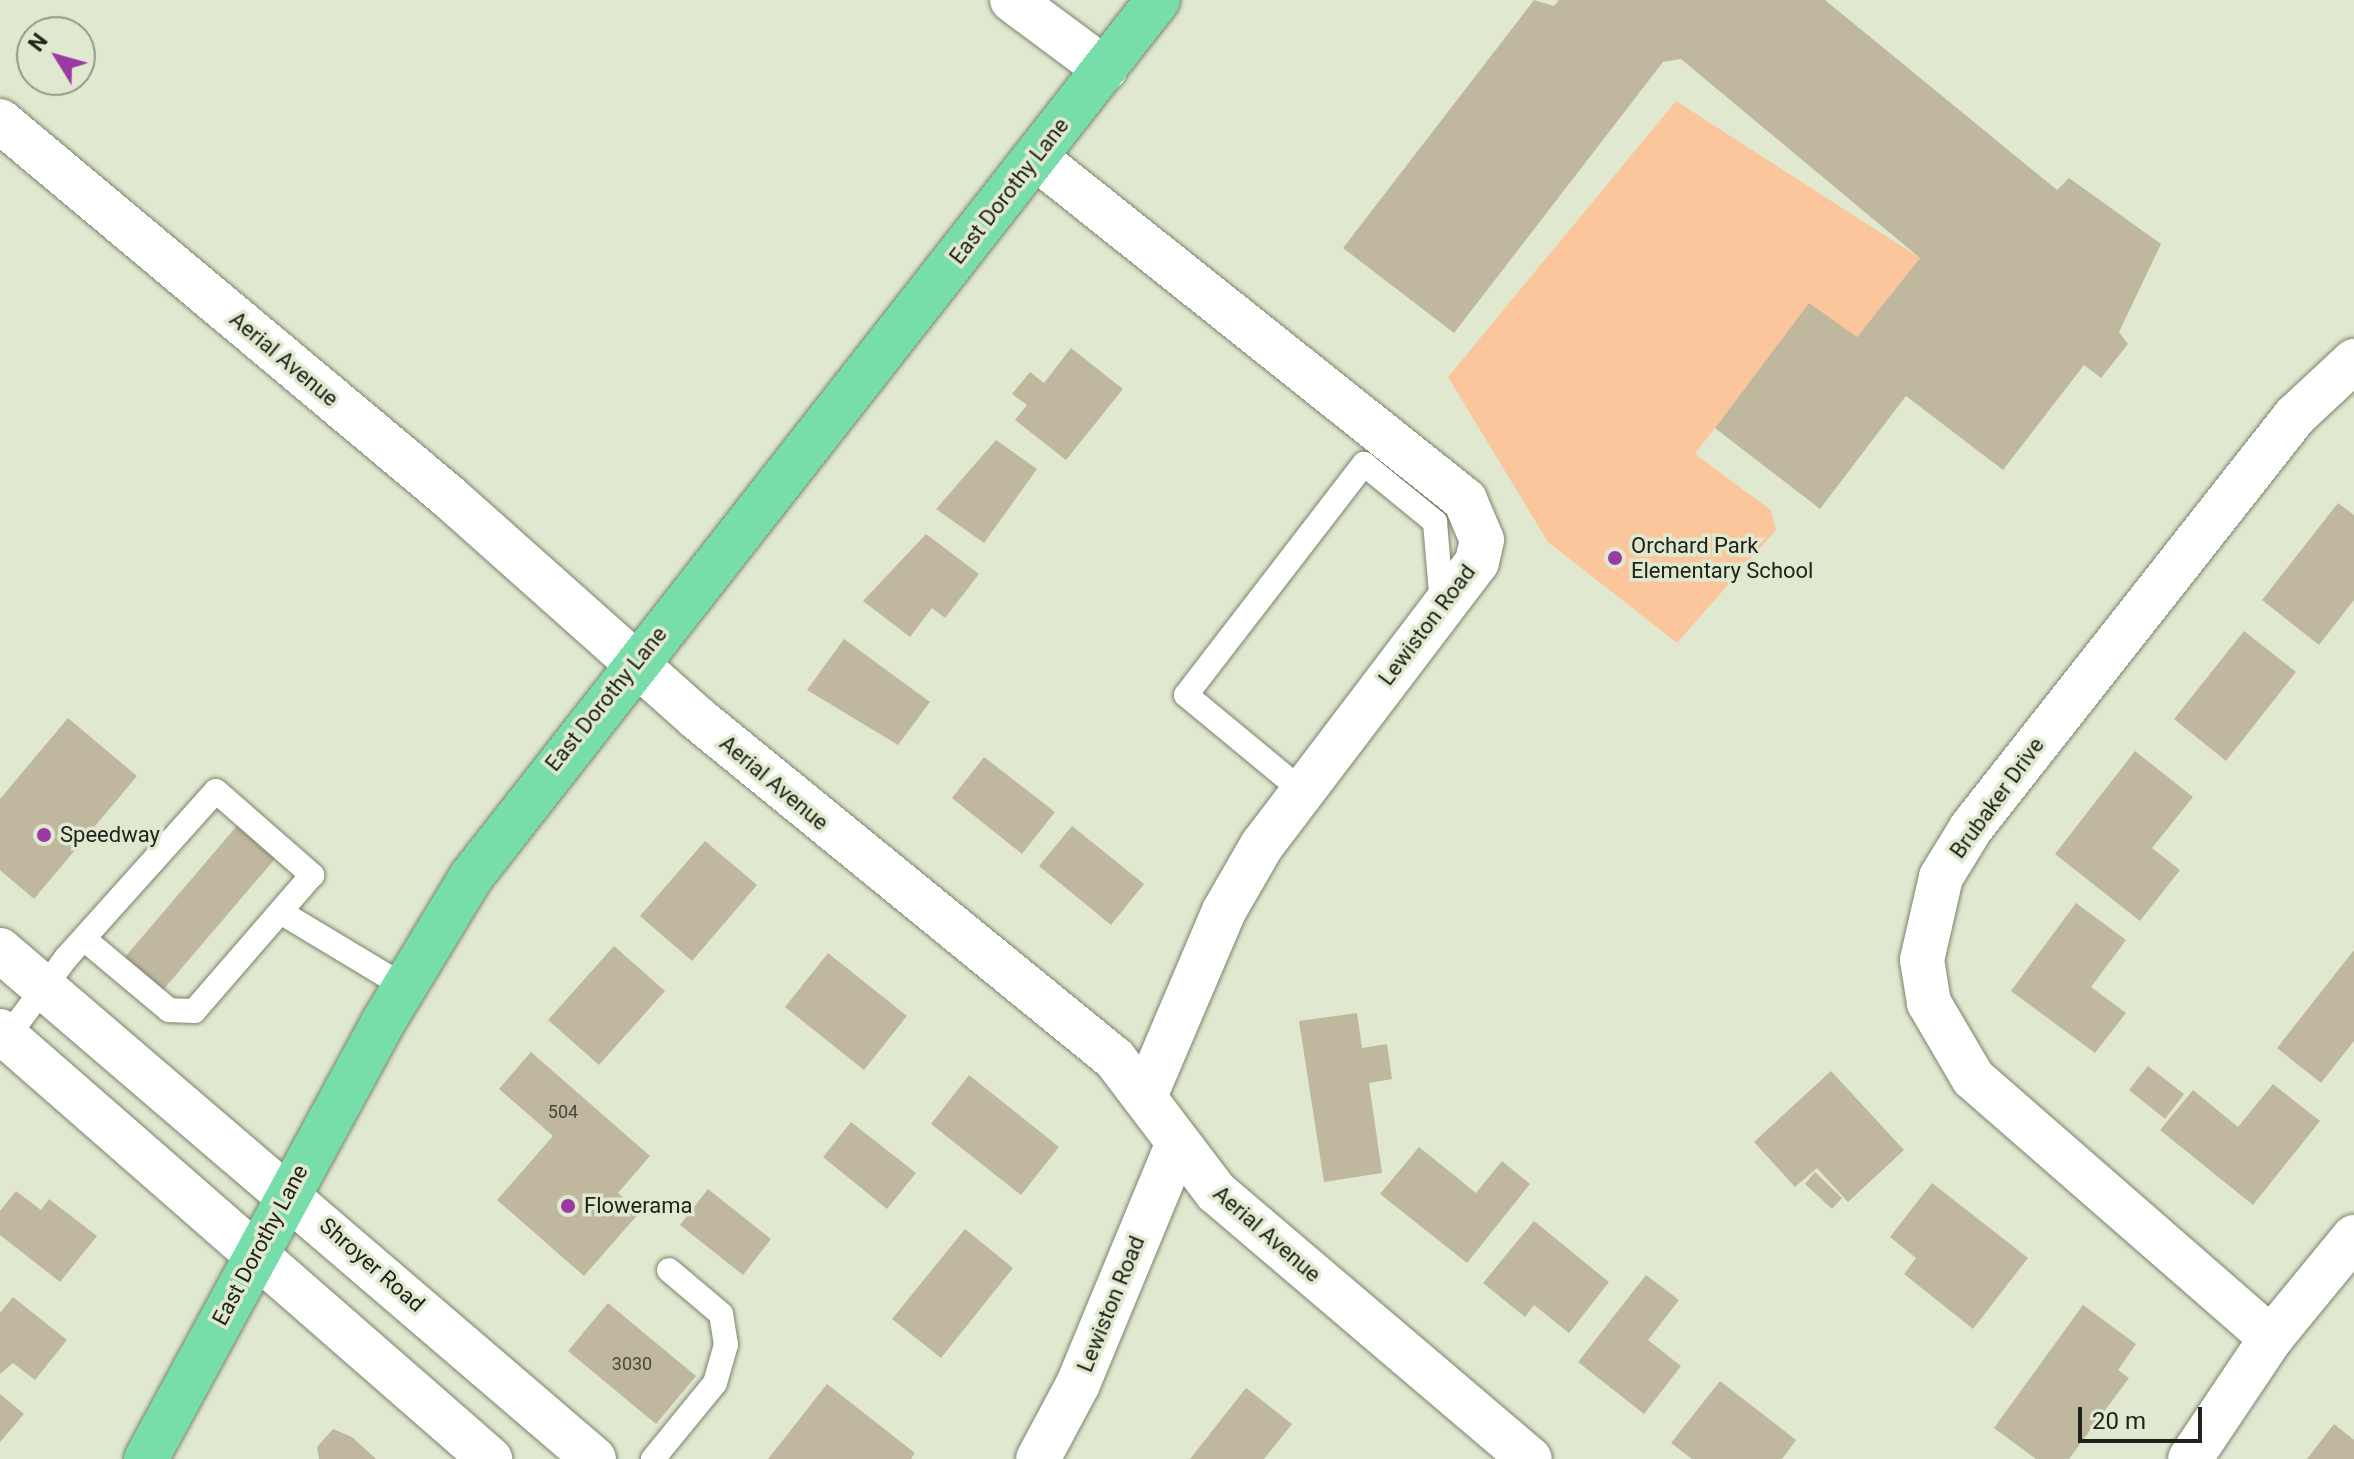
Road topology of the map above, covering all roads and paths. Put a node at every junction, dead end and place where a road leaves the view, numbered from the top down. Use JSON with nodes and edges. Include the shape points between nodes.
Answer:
{"nodes":[{"id":1,"x":1012,"y":0,"type":"edge"},
{"id":2,"x":1158,"y":0,"type":"edge"},
{"id":3,"x":1105,"y":69,"type":"junction"},
{"id":4,"x":0,"y":121,"type":"edge"},
{"id":5,"x":1036,"y":158,"type":"junction"},
{"id":6,"x":2354,"y":361,"type":"edge"},
{"id":7,"x":1442,"y":605,"type":"junction"},
{"id":8,"x":637,"y":659,"type":"junction"},
{"id":9,"x":1301,"y":790,"type":"junction"},
{"id":10,"x":282,"y":913,"type":"junction"},
{"id":11,"x":84,"y":939,"type":"junction"},
{"id":12,"x":0,"y":950,"type":"edge"},
{"id":13,"x":44,"y":987,"type":"junction"},
{"id":14,"x":405,"y":987,"type":"junction"},
{"id":15,"x":3,"y":1034,"type":"edge"},
{"id":16,"x":1146,"y":1094,"type":"junction"},
{"id":17,"x":1177,"y":1145,"type":"junction"},
{"id":18,"x":288,"y":1192,"type":"junction"},
{"id":19,"x":2354,"y":1237,"type":"edge"},
{"id":20,"x":256,"y":1253,"type":"junction"},
{"id":21,"x":669,"y":1270,"type":"dead end"},
{"id":22,"x":2271,"y":1338,"type":"junction"},
{"id":23,"x":146,"y":1459,"type":"edge"},
{"id":24,"x":490,"y":1459,"type":"edge"},
{"id":25,"x":594,"y":1459,"type":"edge"},
{"id":26,"x":653,"y":1459,"type":"edge"},
{"id":27,"x":1038,"y":1459,"type":"edge"},
{"id":28,"x":1530,"y":1459,"type":"edge"},
{"id":29,"x":2190,"y":1459,"type":"edge"}],
"edges":[{"from":1,"to":3,"type":"street"},
{"from":2,"to":3,"type":"main road","name":"East Dorothy Lane"},
{"from":3,"to":5,"type":"main road","name":"East Dorothy Lane"},
{"from":4,"to":8,"type":"street","name":"Aerial Avenue"},
{"from":5,"to":7,"type":"street","name":"Lewiston Road","via":[[1465,500],[1482,540],[1477,562]]},
{"from":5,"to":8,"type":"main road","name":"East Dorothy Lane"},
{"from":6,"to":22,"type":"street","name":"Brubaker Drive","via":[[2295,416],[1971,828],[1941,877],[1922,960],[1929,1003],[1973,1078]]},
{"from":7,"to":9,"type":"street","name":"Lewiston Road"},
{"from":7,"to":9,"type":"lane","via":[[1435,522],[1364,464],[1186,695]]},
{"from":8,"to":14,"type":"main road","name":"East Dorothy Lane","via":[[526,798]]},
{"from":8,"to":16,"type":"street","name":"Aerial Avenue","via":[[697,718],[1115,1059]]},
{"from":9,"to":16,"type":"street","name":"Lewiston Road","via":[[1224,911]]},
{"from":10,"to":11,"type":"lane","via":[[194,1011],[169,1010]]},
{"from":10,"to":11,"type":"lane","via":[[312,875],[216,791]]},
{"from":10,"to":14,"type":"lane"},
{"from":11,"to":13,"type":"lane"},
{"from":12,"to":13,"type":"street","name":"Shroyer Road"},
{"from":13,"to":15,"type":"lane"},
{"from":13,"to":18,"type":"street","name":"Shroyer Road"},
{"from":14,"to":18,"type":"main road","name":"East Dorothy Lane"},
{"from":15,"to":20,"type":"street"},
{"from":16,"to":17,"type":"street","name":"Aerial Avenue"},
{"from":17,"to":27,"type":"street","name":"Lewiston Road","via":[[1078,1384]]},
{"from":17,"to":28,"type":"street","name":"Aerial Avenue","via":[[1216,1192]]},
{"from":18,"to":20,"type":"main road","name":"East Dorothy Lane"},
{"from":18,"to":25,"type":"street","name":"Shroyer Road"},
{"from":19,"to":22,"type":"street"},
{"from":20,"to":23,"type":"main road","name":"East Dorothy Lane"},
{"from":20,"to":24,"type":"street"},
{"from":21,"to":26,"type":"lane","via":[[721,1314],[726,1345],[715,1383]]},
{"from":22,"to":29,"type":"street"}]}
